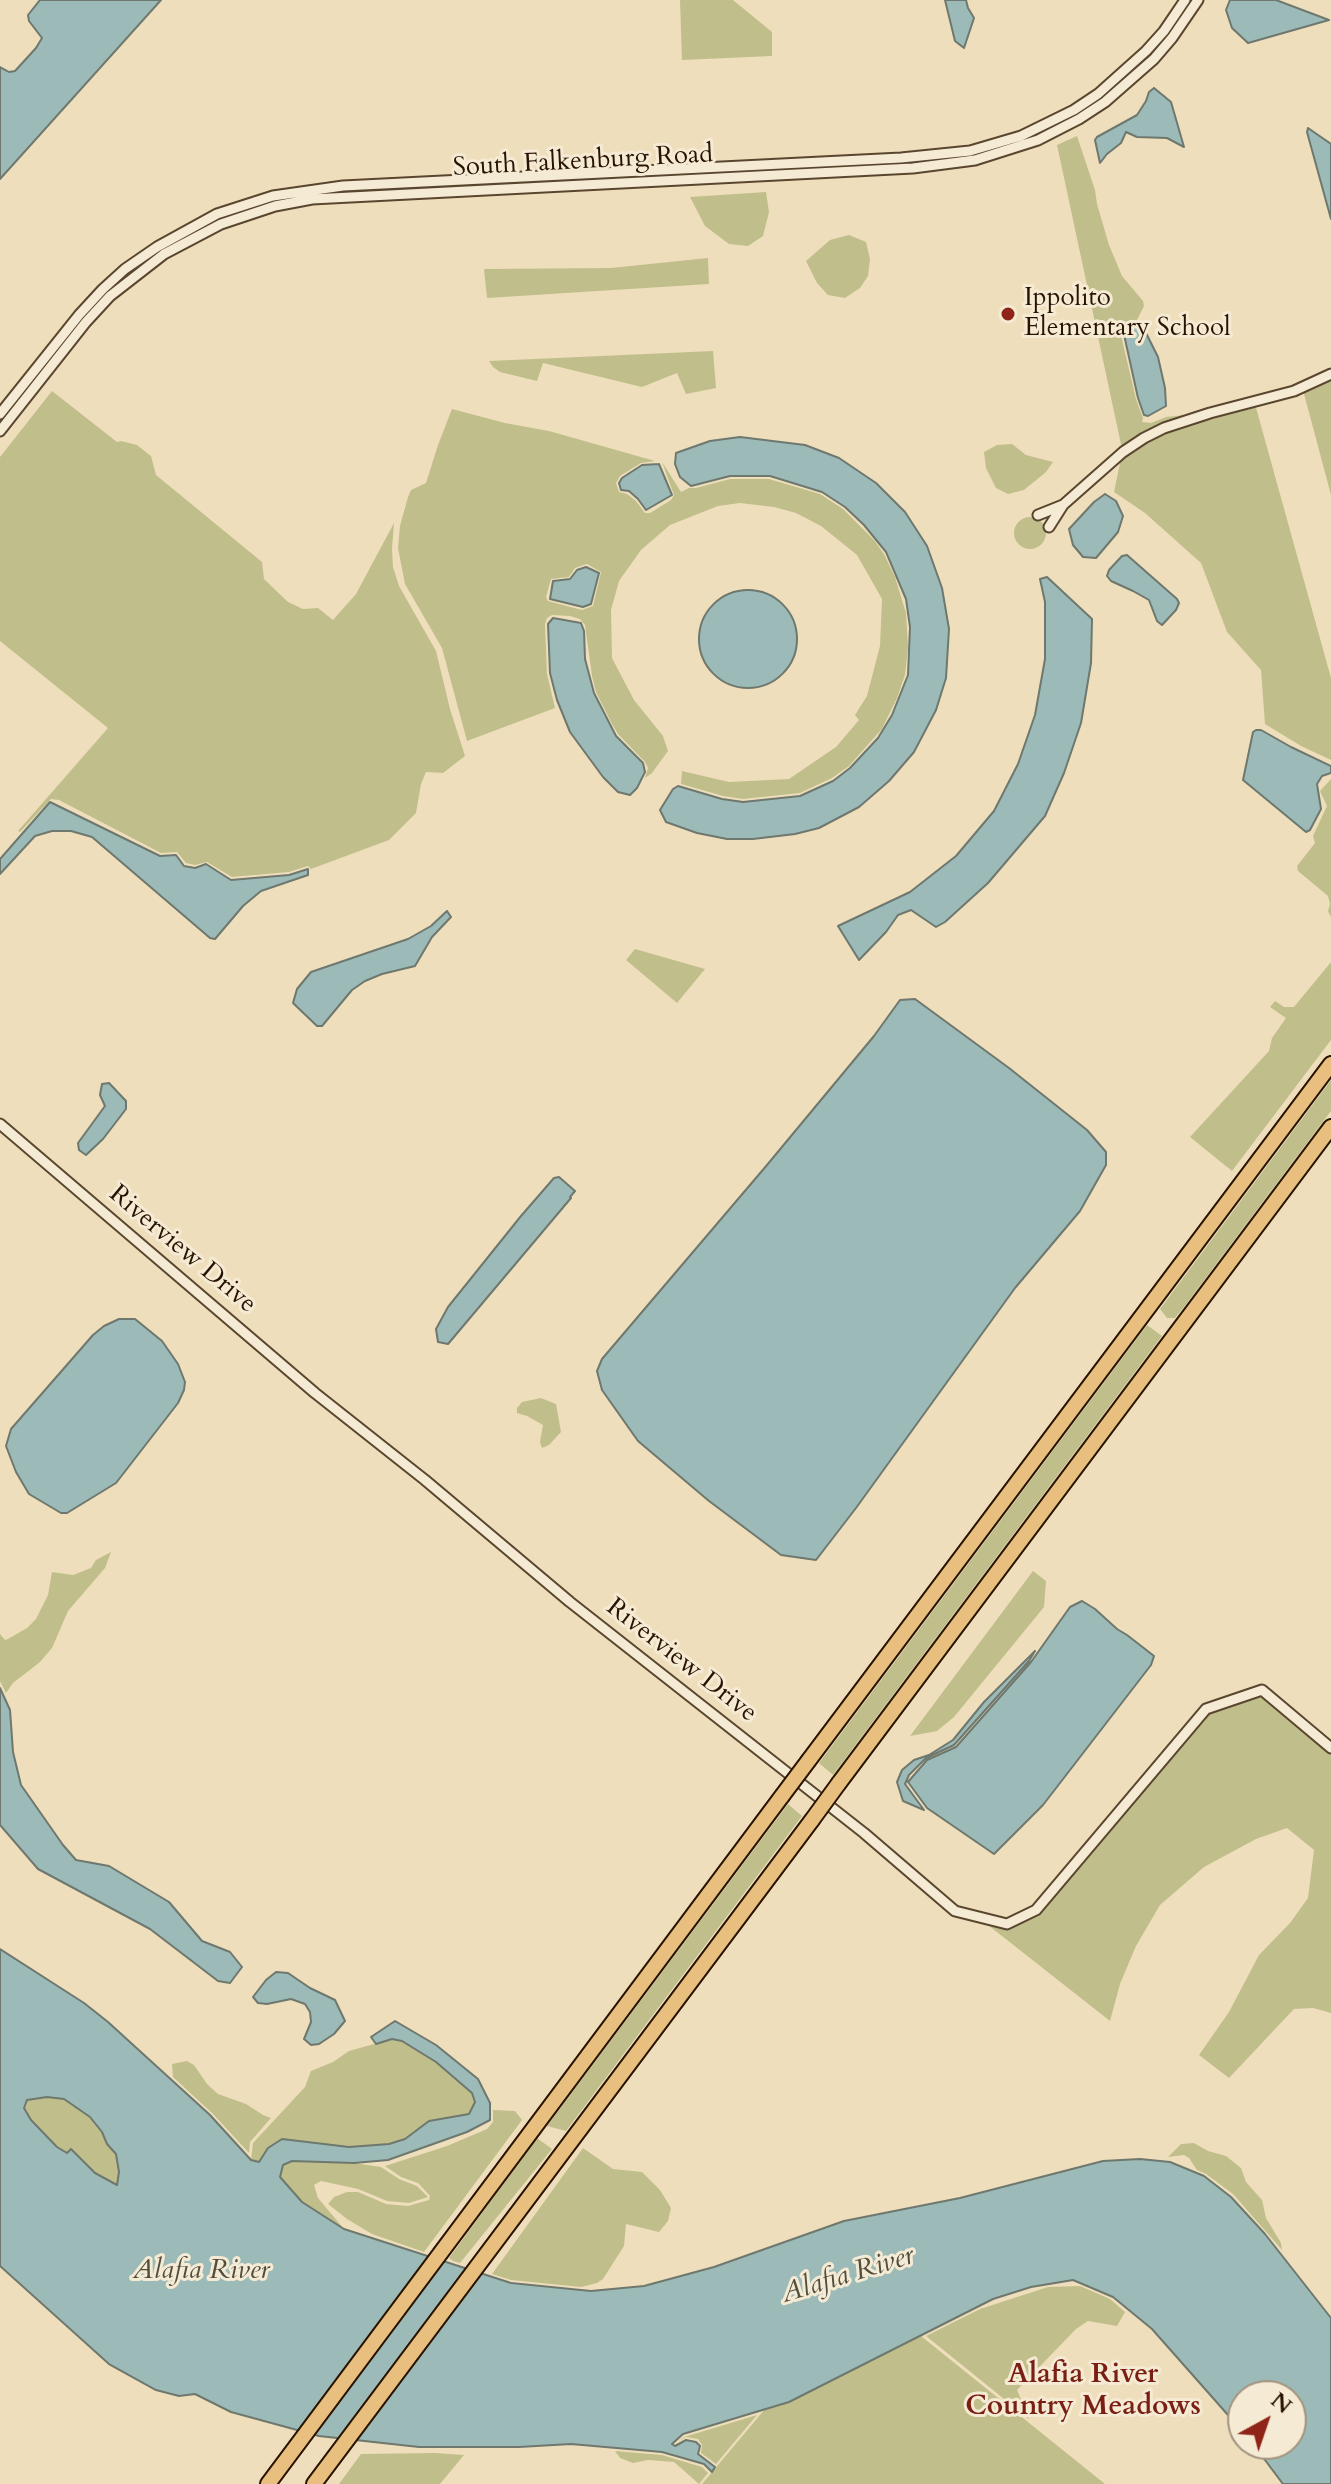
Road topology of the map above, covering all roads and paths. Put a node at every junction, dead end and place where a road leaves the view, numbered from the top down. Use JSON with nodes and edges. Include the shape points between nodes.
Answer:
{"nodes":[{"id":1,"x":1185,"y":0,"type":"edge"},
{"id":2,"x":1198,"y":0,"type":"edge"},
{"id":3,"x":1074,"y":110,"type":"junction"},
{"id":4,"x":1038,"y":140,"type":"junction"},
{"id":5,"x":606,"y":178,"type":"junction"},
{"id":6,"x":1331,"y":374,"type":"edge"},
{"id":7,"x":3,"y":416,"type":"edge"},
{"id":8,"x":0,"y":431,"type":"edge"},
{"id":9,"x":1063,"y":505,"type":"junction"},
{"id":10,"x":1038,"y":515,"type":"dead end"},
{"id":11,"x":1049,"y":527,"type":"dead end"},
{"id":12,"x":1331,"y":1064,"type":"edge"},
{"id":13,"x":0,"y":1124,"type":"edge"},
{"id":14,"x":1331,"y":1127,"type":"edge"},
{"id":15,"x":1331,"y":1748,"type":"edge"},
{"id":16,"x":270,"y":2481,"type":"edge"},
{"id":17,"x":315,"y":2483,"type":"edge"}],
"edges":[{"from":1,"to":3,"type":"street","name":"South Falkenburg Road","via":[[1129,69]]},
{"from":2,"to":4,"type":"street","name":"South Falkenburg Road","via":[[1136,77],[1079,119]]},
{"from":3,"to":4,"type":"street","via":[[1042,130]]},
{"from":3,"to":5,"type":"street","name":"South Falkenburg Road","via":[[1021,136],[970,151]]},
{"from":4,"to":5,"type":"street","name":"South Falkenburg Road","via":[[975,160],[924,167]]},
{"from":5,"to":7,"type":"street","name":"South Falkenburg Road","via":[[310,189],[217,214],[125,269],[79,315]]},
{"from":6,"to":9,"type":"street","via":[[1294,391],[1164,428],[1123,452]]},
{"from":7,"to":8,"type":"street","name":"South Falkenburg Road"},
{"from":9,"to":10,"type":"street"},
{"from":9,"to":11,"type":"street"},
{"from":12,"to":16,"type":"highway","bridge":true},
{"from":13,"to":15,"type":"street","name":"Riverview Drive","via":[[315,1393],[955,1911],[1007,1924],[1036,1910],[1206,1709],[1262,1690]]},
{"from":14,"to":17,"type":"highway","bridge":true}]}
